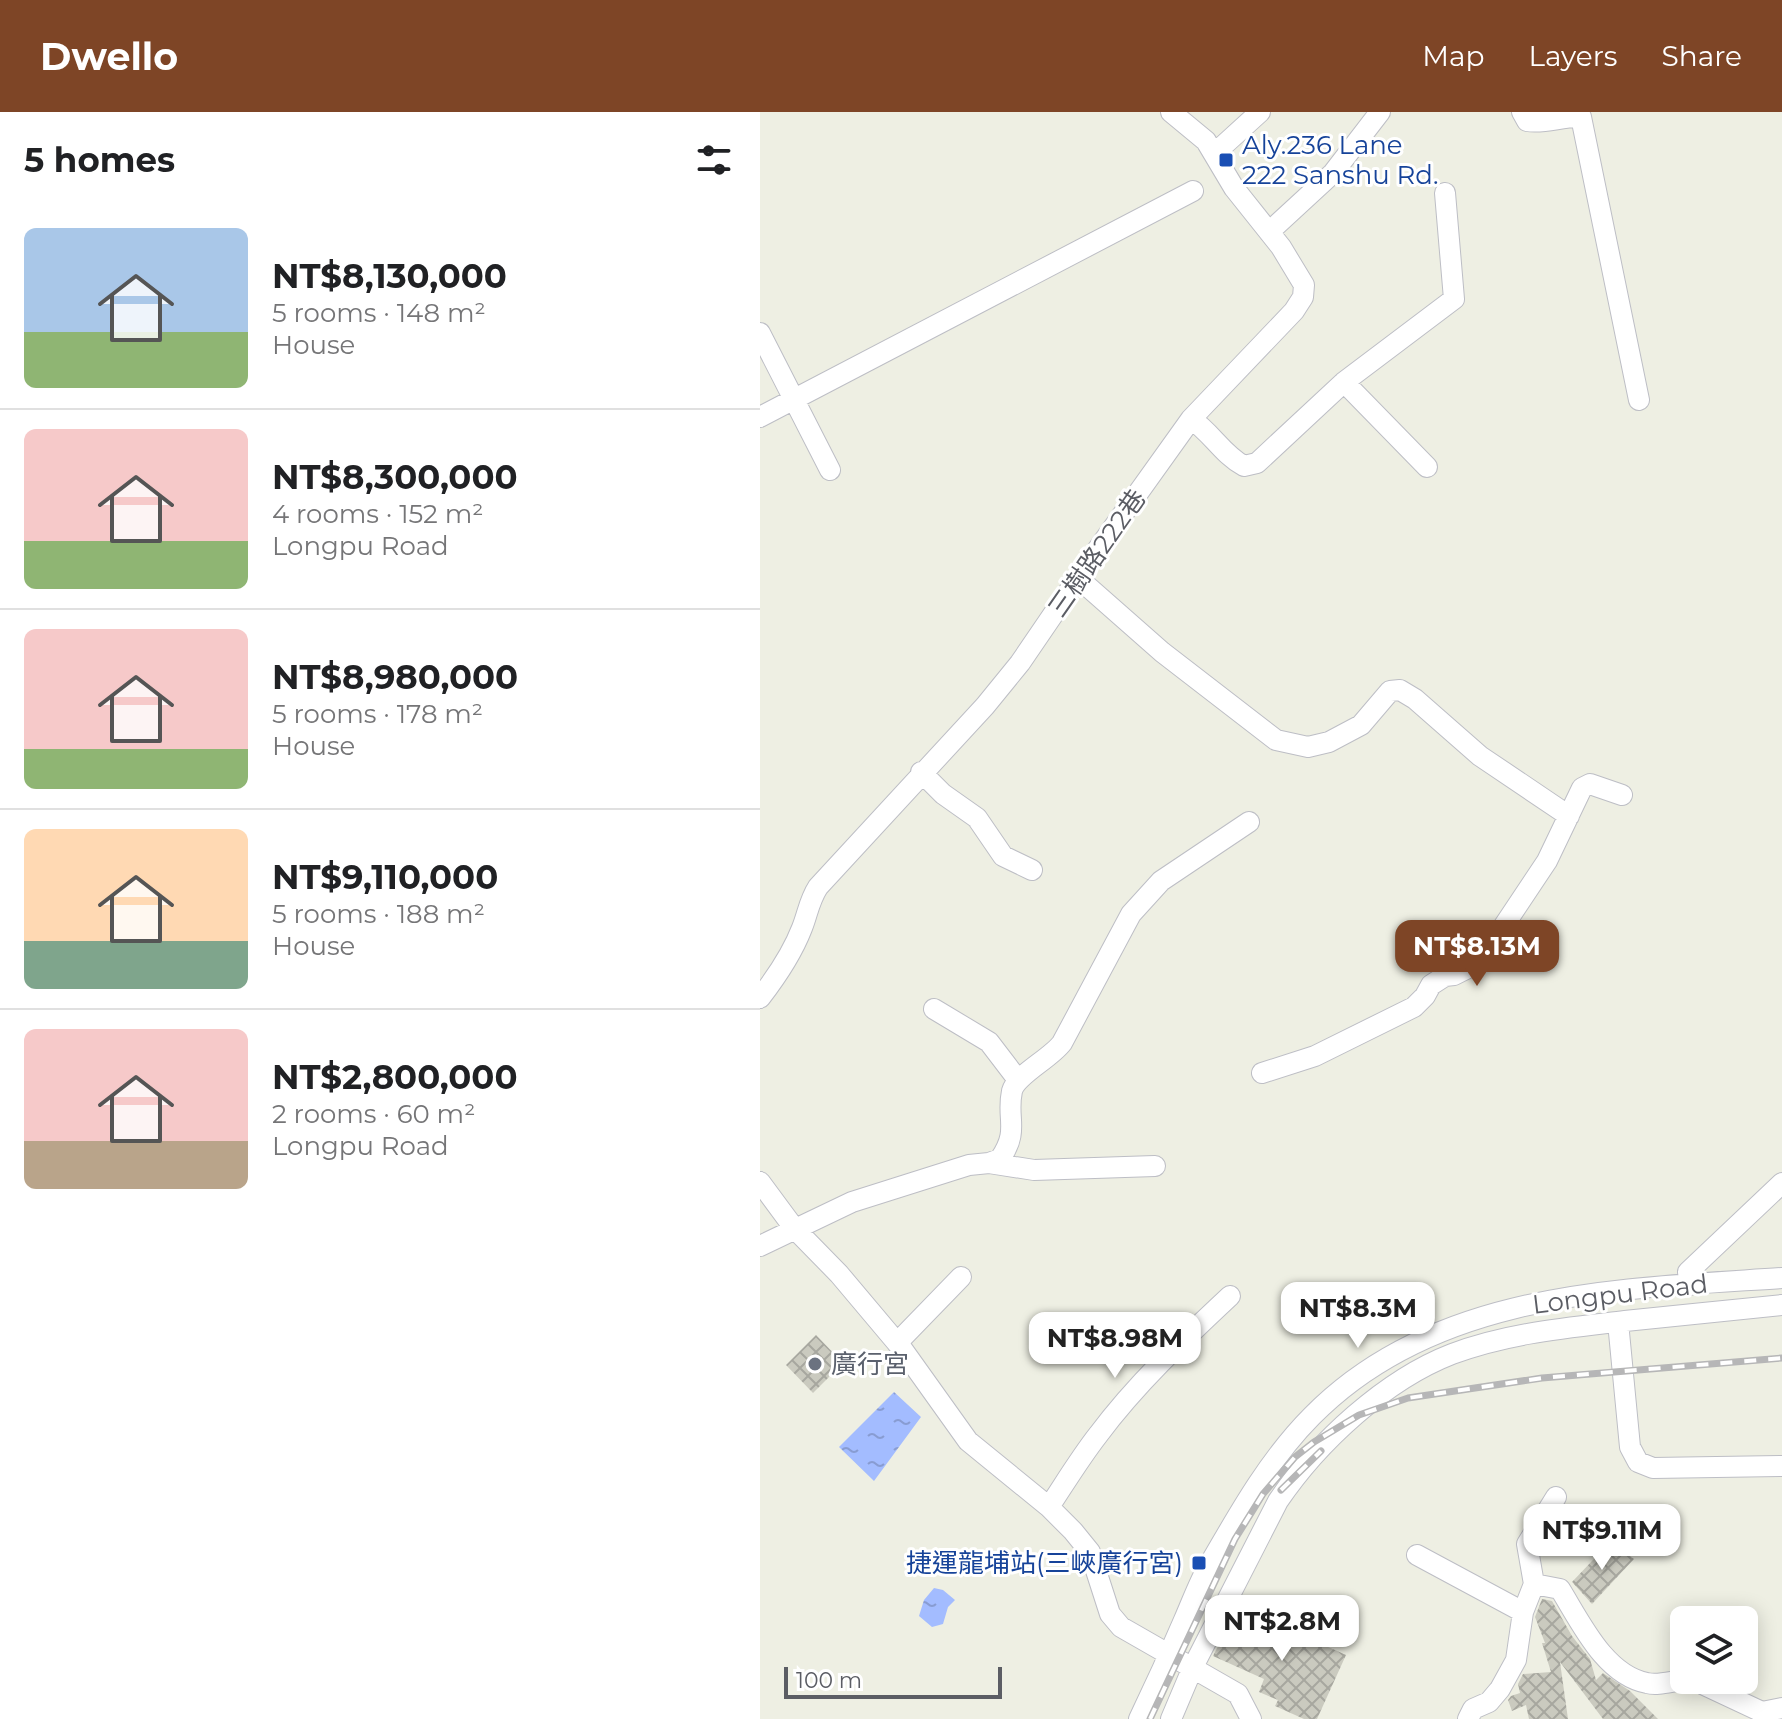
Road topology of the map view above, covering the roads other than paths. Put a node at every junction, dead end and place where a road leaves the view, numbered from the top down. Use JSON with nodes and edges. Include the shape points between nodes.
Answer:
{"nodes":[{"id":1,"x":1171,"y":112,"type":"edge"},
{"id":2,"x":1260,"y":112,"type":"edge"},
{"id":3,"x":1380,"y":112,"type":"edge"},
{"id":4,"x":1522,"y":112,"type":"edge"},
{"id":5,"x":1214,"y":154,"type":"junction"},
{"id":6,"x":1193,"y":191,"type":"dead end"},
{"id":7,"x":1445,"y":193,"type":"dead end"},
{"id":8,"x":1269,"y":232,"type":"junction"},
{"id":9,"x":760,"y":333,"type":"edge"},
{"id":10,"x":1344,"y":382,"type":"junction"},
{"id":11,"x":794,"y":399,"type":"junction"},
{"id":12,"x":1639,"y":400,"type":"dead end"},
{"id":13,"x":760,"y":417,"type":"edge"},
{"id":14,"x":1191,"y":419,"type":"junction"},
{"id":15,"x":1427,"y":467,"type":"dead end"},
{"id":16,"x":830,"y":470,"type":"dead end"},
{"id":17,"x":1078,"y":578,"type":"junction"},
{"id":18,"x":921,"y":772,"type":"junction"},
{"id":19,"x":1622,"y":795,"type":"dead end"},
{"id":20,"x":1569,"y":816,"type":"junction"},
{"id":21,"x":1249,"y":822,"type":"dead end"},
{"id":22,"x":1032,"y":870,"type":"dead end"},
{"id":23,"x":760,"y":998,"type":"edge"},
{"id":24,"x":934,"y":1009,"type":"dead end"},
{"id":25,"x":1262,"y":1073,"type":"dead end"},
{"id":26,"x":1018,"y":1080,"type":"junction"},
{"id":27,"x":989,"y":1163,"type":"junction"},
{"id":28,"x":1155,"y":1166,"type":"dead end"},
{"id":29,"x":760,"y":1182,"type":"edge"},
{"id":30,"x":1782,"y":1183,"type":"edge"},
{"id":31,"x":794,"y":1228,"type":"junction"},
{"id":32,"x":760,"y":1246,"type":"edge"},
{"id":33,"x":961,"y":1277,"type":"dead end"},
{"id":34,"x":1782,"y":1278,"type":"edge"},
{"id":35,"x":1690,"y":1285,"type":"junction"},
{"id":36,"x":1230,"y":1296,"type":"dead end"},
{"id":37,"x":1782,"y":1305,"type":"edge"},
{"id":38,"x":1618,"y":1322,"type":"junction"},
{"id":39,"x":897,"y":1343,"type":"junction"},
{"id":40,"x":1782,"y":1466,"type":"edge"},
{"id":41,"x":1556,"y":1497,"type":"dead end"},
{"id":42,"x":1049,"y":1507,"type":"junction"},
{"id":43,"x":1417,"y":1555,"type":"dead end"},
{"id":44,"x":1534,"y":1584,"type":"junction"},
{"id":45,"x":1523,"y":1612,"type":"junction"},
{"id":46,"x":1169,"y":1654,"type":"junction"},
{"id":47,"x":1193,"y":1667,"type":"junction"},
{"id":48,"x":1670,"y":1682,"type":"edge"},
{"id":49,"x":1724,"y":1694,"type":"edge"},
{"id":50,"x":1782,"y":1708,"type":"edge"},
{"id":51,"x":1139,"y":1719,"type":"edge"},
{"id":52,"x":1171,"y":1719,"type":"edge"},
{"id":53,"x":1251,"y":1719,"type":"edge"},
{"id":54,"x":1466,"y":1719,"type":"edge"}],
"edges":[{"from":1,"to":5,"type":"street","name":"三樹路222巷"},
{"from":2,"to":5,"type":"street"},
{"from":3,"to":8,"type":"street","via":[[1333,173]]},
{"from":4,"to":12,"type":"street","via":[[1527,121],[1540,123],[1581,117]]},
{"from":5,"to":8,"type":"street","name":"三樹路222巷"},
{"from":6,"to":11,"type":"street"},
{"from":7,"to":10,"type":"street","via":[[1454,299]]},
{"from":8,"to":14,"type":"street","name":"三樹路222巷","via":[[1304,285],[1303,297]]},
{"from":9,"to":11,"type":"street"},
{"from":10,"to":14,"type":"street","via":[[1257,463],[1237,462]]},
{"from":10,"to":15,"type":"street"},
{"from":11,"to":13,"type":"street"},
{"from":11,"to":16,"type":"street"},
{"from":14,"to":17,"type":"street","name":"三樹路222巷"},
{"from":17,"to":18,"type":"street","name":"三樹路222巷","via":[[1020,663]]},
{"from":17,"to":20,"type":"street","via":[[1162,652],[1276,740],[1308,747],[1329,742],[1361,725],[1390,691],[1400,690],[1480,756]]},
{"from":18,"to":22,"type":"street","via":[[977,818],[1003,856]]},
{"from":18,"to":23,"type":"street","name":"三樹路222巷","via":[[818,887],[781,971]]},
{"from":19,"to":20,"type":"street","via":[[1590,784],[1582,788]]},
{"from":20,"to":25,"type":"street","via":[[1547,861],[1476,964],[1431,985],[1414,1007],[1315,1056]]},
{"from":21,"to":26,"type":"street","via":[[1161,881],[1131,914],[1062,1043]]},
{"from":24,"to":26,"type":"street","via":[[989,1042]]},
{"from":26,"to":27,"type":"street","via":[[1012,1091],[1012,1136],[1000,1159]]},
{"from":27,"to":28,"type":"street","via":[[1034,1170]]},
{"from":27,"to":31,"type":"street","via":[[852,1202]]},
{"from":29,"to":31,"type":"street"},
{"from":30,"to":35,"type":"street","via":[[1688,1272]]},
{"from":31,"to":32,"type":"street"},
{"from":31,"to":39,"type":"street"},
{"from":33,"to":39,"type":"street"},
{"from":34,"to":35,"type":"street","name":"Longpu Road"},
{"from":35,"to":46,"type":"street","name":"Longpu Road","via":[[1574,1295],[1507,1309],[1435,1333],[1347,1384],[1270,1465],[1207,1567]]},
{"from":36,"to":42,"type":"street","via":[[1131,1396]]},
{"from":37,"to":38,"type":"street","name":"Longpu Road"},
{"from":38,"to":40,"type":"street","via":[[1630,1447],[1638,1462],[1653,1468]]},
{"from":38,"to":47,"type":"street","name":"Longpu Road","via":[[1527,1332],[1451,1355],[1361,1410],[1311,1458],[1278,1501]]},
{"from":39,"to":42,"type":"street","via":[[968,1441]]},
{"from":41,"to":44,"type":"street","via":[[1527,1544]]},
{"from":42,"to":46,"type":"street","via":[[1090,1552],[1110,1614],[1121,1627]]},
{"from":43,"to":45,"type":"street"},
{"from":44,"to":45,"type":"street"},
{"from":44,"to":48,"type":"street","via":[[1560,1589],[1597,1646],[1625,1676],[1650,1684]]},
{"from":45,"to":54,"type":"street","via":[[1516,1660],[1489,1702]]},
{"from":46,"to":47,"type":"street"},
{"from":46,"to":51,"type":"street","name":"Longpu Road"},
{"from":47,"to":52,"type":"street","name":"Longpu Road"},
{"from":47,"to":53,"type":"street","via":[[1238,1694]]},
{"from":49,"to":50,"type":"street","via":[[1762,1712]]}]}
